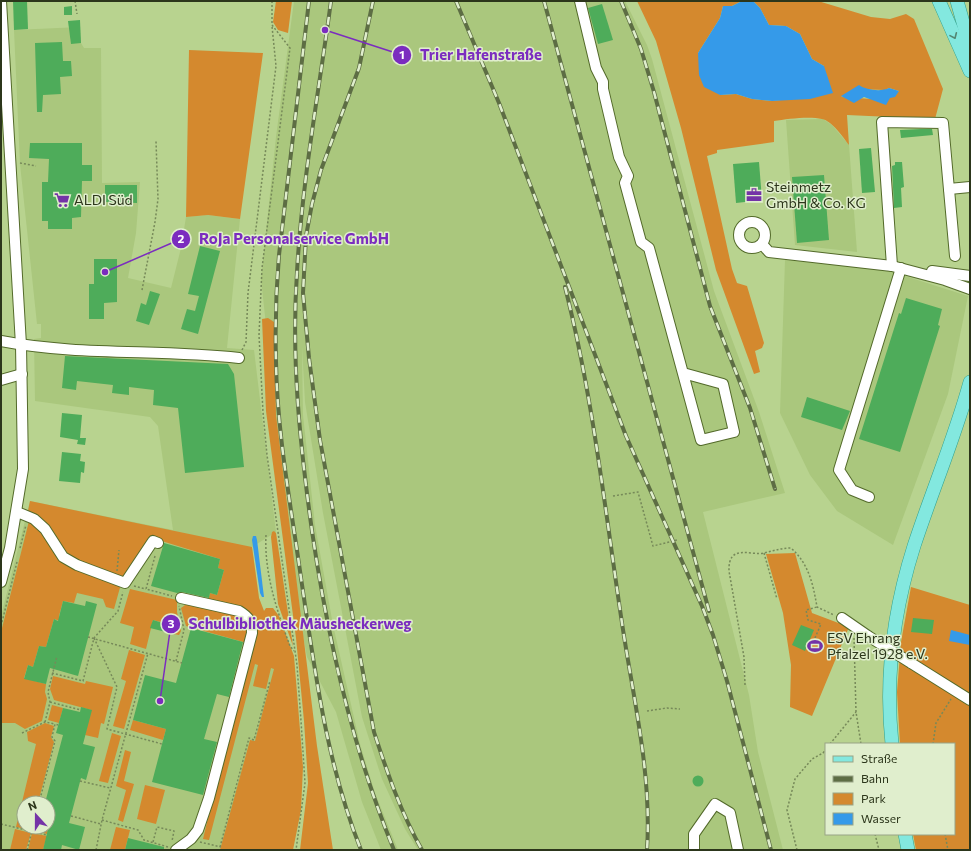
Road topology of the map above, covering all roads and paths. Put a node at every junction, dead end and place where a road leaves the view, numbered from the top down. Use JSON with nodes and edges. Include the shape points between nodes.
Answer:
{"nodes":[{"id":1,"x":1,"y":1,"type":"edge"},
{"id":2,"x":76,"y":1,"type":"edge"},
{"id":3,"x":272,"y":1,"type":"edge"},
{"id":4,"x":580,"y":1,"type":"edge"},
{"id":5,"x":939,"y":1,"type":"edge"},
{"id":6,"x":957,"y":1,"type":"edge"},
{"id":7,"x":77,"y":14,"type":"dead end"},
{"id":8,"x":272,"y":24,"type":"junction"},
{"id":9,"x":970,"y":47,"type":"edge"},
{"id":10,"x":970,"y":71,"type":"edge"},
{"id":11,"x":156,"y":141,"type":"dead end"},
{"id":12,"x":7,"y":157,"type":"edge"},
{"id":13,"x":36,"y":166,"type":"dead end"},
{"id":14,"x":970,"y":187,"type":"edge"},
{"id":15,"x":949,"y":189,"type":"junction"},
{"id":16,"x":762,"y":244,"type":"dead end"},
{"id":17,"x":955,"y":256,"type":"dead end"},
{"id":18,"x":896,"y":267,"type":"junction"},
{"id":19,"x":970,"y":269,"type":"edge"},
{"id":20,"x":959,"y":274,"type":"junction"},
{"id":21,"x":970,"y":276,"type":"edge"},
{"id":22,"x":970,"y":289,"type":"edge"},
{"id":23,"x":142,"y":290,"type":"dead end"},
{"id":24,"x":1,"y":341,"type":"edge"},
{"id":25,"x":21,"y":345,"type":"junction"},
{"id":26,"x":239,"y":358,"type":"joint"},
{"id":27,"x":683,"y":373,"type":"junction"},
{"id":28,"x":22,"y":374,"type":"junction"},
{"id":29,"x":1,"y":380,"type":"edge"},
{"id":30,"x":970,"y":382,"type":"edge"},
{"id":31,"x":613,"y":496,"type":"dead end"},
{"id":32,"x":868,"y":497,"type":"dead end"},
{"id":33,"x":17,"y":512,"type":"junction"},
{"id":34,"x":28,"y":516,"type":"junction"},
{"id":35,"x":266,"y":535,"type":"dead end"},
{"id":36,"x":677,"y":540,"type":"dead end"},
{"id":37,"x":158,"y":543,"type":"joint"},
{"id":38,"x":119,"y":550,"type":"dead end"},
{"id":39,"x":19,"y":553,"type":"dead end"},
{"id":40,"x":764,"y":553,"type":"junction"},
{"id":41,"x":17,"y":560,"type":"dead end"},
{"id":42,"x":115,"y":579,"type":"junction"},
{"id":43,"x":1,"y":582,"type":"edge"},
{"id":44,"x":125,"y":583,"type":"junction"},
{"id":45,"x":146,"y":589,"type":"junction"},
{"id":46,"x":162,"y":594,"type":"dead end"},
{"id":47,"x":181,"y":598,"type":"joint"},
{"id":48,"x":777,"y":599,"type":"dead end"},
{"id":49,"x":817,"y":607,"type":"junction"},
{"id":50,"x":842,"y":618,"type":"joint"},
{"id":51,"x":853,"y":624,"type":"junction"},
{"id":52,"x":1,"y":626,"type":"edge"},
{"id":53,"x":88,"y":637,"type":"dead end"},
{"id":54,"x":94,"y":638,"type":"junction"},
{"id":55,"x":815,"y":638,"type":"dead end"},
{"id":56,"x":148,"y":653,"type":"junction"},
{"id":57,"x":295,"y":653,"type":"junction"},
{"id":58,"x":57,"y":656,"type":"dead end"},
{"id":59,"x":176,"y":661,"type":"junction"},
{"id":60,"x":182,"y":663,"type":"dead end"},
{"id":61,"x":52,"y":673,"type":"junction"},
{"id":62,"x":270,"y":681,"type":"dead end"},
{"id":63,"x":745,"y":685,"type":"dead end"},
{"id":64,"x":956,"y":690,"type":"junction"},
{"id":65,"x":970,"y":700,"type":"edge"},
{"id":66,"x":50,"y":702,"type":"junction"},
{"id":67,"x":80,"y":710,"type":"dead end"},
{"id":68,"x":647,"y":710,"type":"dead end"},
{"id":69,"x":680,"y":710,"type":"dead end"},
{"id":70,"x":856,"y":712,"type":"junction"},
{"id":71,"x":45,"y":722,"type":"junction"},
{"id":72,"x":55,"y":724,"type":"junction"},
{"id":73,"x":58,"y":725,"type":"dead end"},
{"id":74,"x":22,"y":733,"type":"dead end"},
{"id":75,"x":125,"y":734,"type":"junction"},
{"id":76,"x":831,"y":743,"type":"edge"},
{"id":77,"x":861,"y":743,"type":"edge"},
{"id":78,"x":892,"y":743,"type":"edge"},
{"id":79,"x":933,"y":743,"type":"edge"},
{"id":80,"x":162,"y":744,"type":"dead end"},
{"id":81,"x":825,"y":750,"type":"edge"},
{"id":82,"x":80,"y":781,"type":"dead end"},
{"id":83,"x":110,"y":788,"type":"junction"},
{"id":84,"x":41,"y":795,"type":"edge"},
{"id":85,"x":71,"y":816,"type":"dead end"},
{"id":86,"x":102,"y":820,"type":"junction"},
{"id":87,"x":1,"y":824,"type":"edge"},
{"id":88,"x":101,"y":824,"type":"junction"},
{"id":89,"x":16,"y":828,"type":"edge"},
{"id":90,"x":31,"y":835,"type":"edge"},
{"id":91,"x":43,"y":835,"type":"edge"},
{"id":92,"x":875,"y":835,"type":"edge"},
{"id":93,"x":905,"y":835,"type":"edge"},
{"id":94,"x":945,"y":835,"type":"edge"},
{"id":95,"x":47,"y":836,"type":"dead end"},
{"id":96,"x":191,"y":839,"type":"junction"},
{"id":97,"x":153,"y":842,"type":"junction"},
{"id":98,"x":172,"y":846,"type":"edge"},
{"id":99,"x":26,"y":850,"type":"edge"},
{"id":100,"x":96,"y":850,"type":"edge"},
{"id":101,"x":296,"y":850,"type":"edge"},
{"id":102,"x":694,"y":850,"type":"edge"},
{"id":103,"x":738,"y":850,"type":"edge"},
{"id":104,"x":797,"y":850,"type":"edge"},
{"id":105,"x":879,"y":850,"type":"edge"},
{"id":106,"x":908,"y":850,"type":"edge"},
{"id":107,"x":948,"y":850,"type":"edge"}],
"edges":[{"from":1,"to":12,"type":"street"},
{"from":2,"to":7,"type":"path"},
{"from":3,"to":8,"type":"path"},
{"from":4,"to":27,"type":"street","via":[[596,68],[603,82],[620,157],[628,176],[625,183],[641,242],[649,248]]},
{"from":5,"to":10,"type":"main road","one_way":true},
{"from":6,"to":9,"type":"main road"},
{"from":8,"to":26,"type":"path","via":[[276,66],[248,292],[246,342]]},
{"from":8,"to":57,"type":"path","via":[[290,48],[262,268],[259,335],[267,455]]},
{"from":11,"to":23,"type":"path","via":[[157,206],[151,251]]},
{"from":12,"to":13,"type":"path"},
{"from":12,"to":25,"type":"street"},
{"from":14,"to":15,"type":"street"},
{"from":15,"to":17,"type":"street"},
{"from":15,"to":18,"type":"street","via":[[943,123],[882,122]]},
{"from":16,"to":18,"type":"street","via":[[769,252]]},
{"from":18,"to":20,"type":"street"},
{"from":18,"to":22,"type":"street"},
{"from":18,"to":32,"type":"street","via":[[839,470],[852,490]]},
{"from":19,"to":20,"type":"street"},
{"from":20,"to":21,"type":"street"},
{"from":24,"to":25,"type":"street"},
{"from":25,"to":26,"type":"street"},
{"from":25,"to":28,"type":"street"},
{"from":27,"to":27,"type":"street","via":[[701,440],[734,432],[723,384]]},
{"from":28,"to":29,"type":"street"},
{"from":28,"to":33,"type":"street","via":[[23,469]]},
{"from":30,"to":78,"type":"main road","via":[[914,548],[899,609],[890,672]]},
{"from":31,"to":36,"type":"path","via":[[638,492],[653,546]]},
{"from":33,"to":34,"type":"street"},
{"from":33,"to":43,"type":"street"},
{"from":34,"to":39,"type":"path"},
{"from":34,"to":42,"type":"street","via":[[45,529],[63,557]]},
{"from":35,"to":57,"type":"path","via":[[265,547],[274,600],[290,646]]},
{"from":37,"to":44,"type":"street","via":[[153,541]]},
{"from":37,"to":45,"type":"path"},
{"from":38,"to":42,"type":"path","via":[[119,565]]},
{"from":40,"to":48,"type":"path"},
{"from":40,"to":49,"type":"path","via":[[778,548],[791,548],[798,554],[808,569]]},
{"from":40,"to":63,"type":"path","via":[[744,551],[733,557],[729,563],[744,656]]},
{"from":41,"to":52,"type":"path"},
{"from":42,"to":44,"type":"street"},
{"from":44,"to":45,"type":"path"},
{"from":44,"to":54,"type":"path","via":[[118,611]]},
{"from":45,"to":46,"type":"path"},
{"from":47,"to":59,"type":"path","via":[[179,615],[184,630]]},
{"from":47,"to":96,"type":"street","via":[[239,611],[252,624],[252,633],[209,798],[198,830]]},
{"from":49,"to":50,"type":"path"},
{"from":49,"to":55,"type":"path","via":[[806,610],[808,620],[821,624]]},
{"from":50,"to":51,"type":"street"},
{"from":51,"to":64,"type":"street","bridge":true,"via":[[868,636]]},
{"from":51,"to":70,"type":"path"},
{"from":53,"to":54,"type":"path"},
{"from":54,"to":56,"type":"path"},
{"from":54,"to":61,"type":"path","via":[[83,681]]},
{"from":54,"to":75,"type":"path","via":[[117,687],[107,729]]},
{"from":56,"to":59,"type":"path"},
{"from":56,"to":75,"type":"path"},
{"from":57,"to":101,"type":"path","via":[[305,783]]},
{"from":58,"to":61,"type":"path"},
{"from":59,"to":60,"type":"path"},
{"from":61,"to":66,"type":"path","via":[[48,692]]},
{"from":62,"to":96,"type":"path","via":[[254,740],[249,738],[220,847]]},
{"from":64,"to":65,"type":"street"},
{"from":64,"to":79,"type":"path","via":[[936,723]]},
{"from":66,"to":67,"type":"path"},
{"from":66,"to":71,"type":"path"},
{"from":68,"to":69,"type":"path"},
{"from":70,"to":76,"type":"path"},
{"from":70,"to":77,"type":"path"},
{"from":71,"to":72,"type":"path"},
{"from":71,"to":74,"type":"path"},
{"from":72,"to":73,"type":"path"},
{"from":72,"to":84,"type":"path","via":[[52,737],[55,741]]},
{"from":75,"to":80,"type":"path"},
{"from":75,"to":83,"type":"path"},
{"from":81,"to":104,"type":"path","via":[[812,759],[795,779],[787,810]]},
{"from":82,"to":83,"type":"path"},
{"from":83,"to":86,"type":"path"},
{"from":85,"to":88,"type":"path"},
{"from":86,"to":88,"type":"path"},
{"from":86,"to":97,"type":"path","via":[[138,830],[144,840]]},
{"from":87,"to":89,"type":"path"},
{"from":88,"to":100,"type":"path"},
{"from":90,"to":99,"type":"path"},
{"from":91,"to":95,"type":"path"},
{"from":92,"to":105,"type":"path"},
{"from":93,"to":106,"type":"main road"},
{"from":94,"to":107,"type":"path"},
{"from":96,"to":98,"type":"street"},
{"from":97,"to":98,"type":"path"},
{"from":97,"to":98,"type":"path","via":[[157,827],[174,831]]},
{"from":102,"to":103,"type":"street","via":[[694,834],[715,804],[730,813]]}]}
